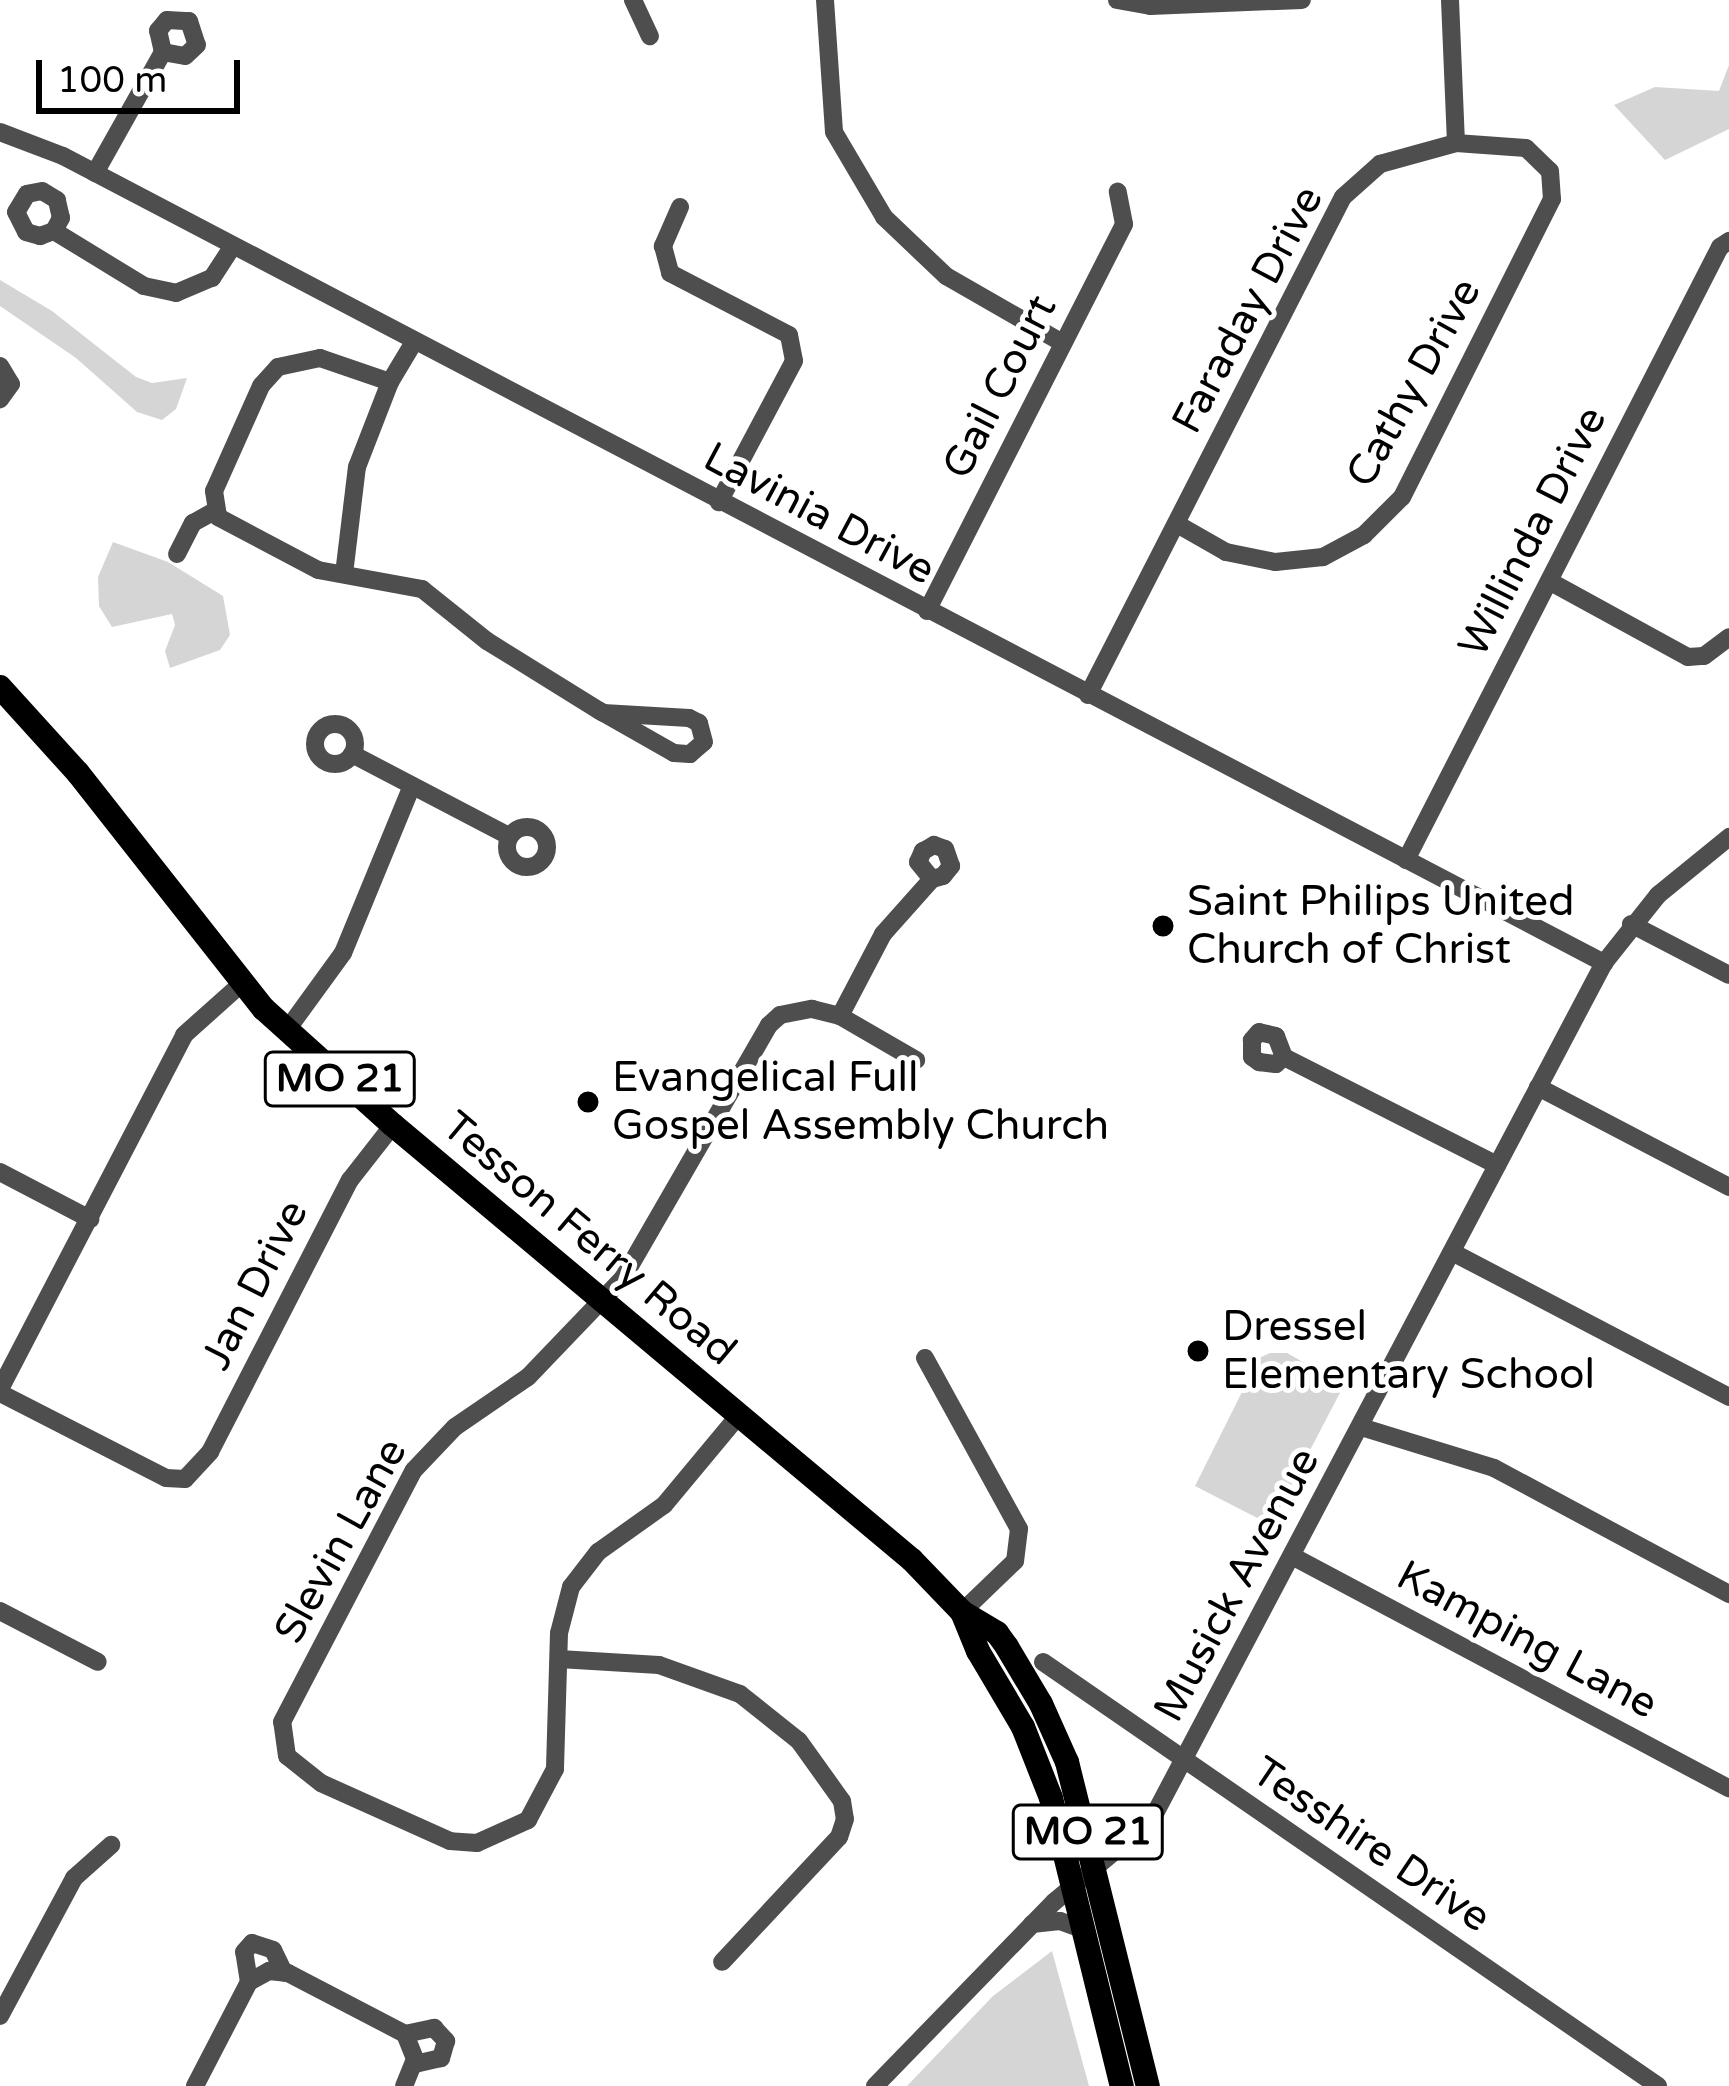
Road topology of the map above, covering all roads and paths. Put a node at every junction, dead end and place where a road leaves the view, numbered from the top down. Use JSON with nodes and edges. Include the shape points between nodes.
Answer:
{"nodes":[{"id":1,"x":633,"y":0,"type":"edge"},
{"id":2,"x":824,"y":0,"type":"edge"},
{"id":3,"x":1117,"y":0,"type":"edge"},
{"id":4,"x":1302,"y":0,"type":"edge"},
{"id":5,"x":1450,"y":0,"type":"edge"},
{"id":6,"x":1260,"y":1,"type":"edge"},
{"id":7,"x":650,"y":36,"type":"dead end"},
{"id":8,"x":164,"y":52,"type":"dead end"},
{"id":9,"x":0,"y":132,"type":"edge"},
{"id":10,"x":1456,"y":143,"type":"junction"},
{"id":11,"x":95,"y":173,"type":"junction"},
{"id":12,"x":1118,"y":192,"type":"dead end"},
{"id":13,"x":680,"y":206,"type":"dead end"},
{"id":14,"x":54,"y":231,"type":"dead end"},
{"id":15,"x":1729,"y":241,"type":"edge"},
{"id":16,"x":233,"y":246,"type":"junction"},
{"id":17,"x":414,"y":342,"type":"junction"},
{"id":18,"x":1061,"y":342,"type":"junction"},
{"id":19,"x":0,"y":366,"type":"edge"},
{"id":20,"x":390,"y":382,"type":"junction"},
{"id":21,"x":0,"y":399,"type":"edge"},
{"id":22,"x":719,"y":502,"type":"junction"},
{"id":23,"x":215,"y":511,"type":"junction"},
{"id":24,"x":1177,"y":524,"type":"junction"},
{"id":25,"x":177,"y":554,"type":"dead end"},
{"id":26,"x":344,"y":574,"type":"junction"},
{"id":27,"x":1549,"y":581,"type":"junction"},
{"id":28,"x":928,"y":611,"type":"junction"},
{"id":29,"x":1729,"y":637,"type":"edge"},
{"id":30,"x":0,"y":686,"type":"edge"},
{"id":31,"x":1088,"y":694,"type":"junction"},
{"id":32,"x":603,"y":713,"type":"junction"},
{"id":33,"x":352,"y":754,"type":"dead end"},
{"id":34,"x":411,"y":788,"type":"junction"},
{"id":35,"x":509,"y":836,"type":"dead end"},
{"id":36,"x":1729,"y":837,"type":"edge"},
{"id":37,"x":1406,"y":860,"type":"junction"},
{"id":38,"x":932,"y":879,"type":"dead end"},
{"id":39,"x":1631,"y":924,"type":"junction"},
{"id":40,"x":1604,"y":963,"type":"junction"},
{"id":41,"x":1729,"y":975,"type":"edge"},
{"id":42,"x":241,"y":984,"type":"junction"},
{"id":43,"x":840,"y":1016,"type":"junction"},
{"id":44,"x":287,"y":1030,"type":"junction"},
{"id":45,"x":1284,"y":1057,"type":"dead end"},
{"id":46,"x":916,"y":1060,"type":"dead end"},
{"id":47,"x":1538,"y":1087,"type":"junction"},
{"id":48,"x":393,"y":1125,"type":"junction"},
{"id":49,"x":1497,"y":1165,"type":"junction"},
{"id":50,"x":0,"y":1172,"type":"edge"},
{"id":51,"x":1729,"y":1187,"type":"edge"},
{"id":52,"x":89,"y":1219,"type":"junction"},
{"id":53,"x":1452,"y":1252,"type":"junction"},
{"id":54,"x":602,"y":1300,"type":"junction"},
{"id":55,"x":925,"y":1358,"type":"dead end"},
{"id":56,"x":0,"y":1391,"type":"edge"},
{"id":57,"x":1729,"y":1397,"type":"edge"},
{"id":58,"x":739,"y":1414,"type":"junction"},
{"id":59,"x":1361,"y":1427,"type":"junction"},
{"id":60,"x":1292,"y":1556,"type":"junction"},
{"id":61,"x":1729,"y":1594,"type":"edge"},
{"id":62,"x":962,"y":1612,"type":"junction"},
{"id":63,"x":6,"y":1614,"type":"edge"},
{"id":64,"x":0,"y":1639,"type":"edge"},
{"id":65,"x":559,"y":1659,"type":"junction"},
{"id":66,"x":98,"y":1662,"type":"dead end"},
{"id":67,"x":1043,"y":1662,"type":"dead end"},
{"id":68,"x":1185,"y":1761,"type":"junction"},
{"id":69,"x":1729,"y":1788,"type":"edge"},
{"id":70,"x":111,"y":1845,"type":"dead end"},
{"id":71,"x":1096,"y":1864,"type":"junction"},
{"id":72,"x":1074,"y":1883,"type":"junction"},
{"id":73,"x":1032,"y":1924,"type":"junction"},
{"id":74,"x":1084,"y":1930,"type":"junction"},
{"id":75,"x":722,"y":1962,"type":"dead end"},
{"id":76,"x":276,"y":1972,"type":"junction"},
{"id":77,"x":249,"y":1982,"type":"junction"},
{"id":78,"x":0,"y":2016,"type":"edge"},
{"id":79,"x":195,"y":2086,"type":"edge"},
{"id":80,"x":404,"y":2086,"type":"edge"},
{"id":81,"x":875,"y":2086,"type":"edge"},
{"id":82,"x":1123,"y":2086,"type":"edge"},
{"id":83,"x":1148,"y":2086,"type":"edge"},
{"id":84,"x":1658,"y":2086,"type":"edge"}],
"edges":[{"from":1,"to":7,"type":"street"},
{"from":2,"to":18,"type":"street","via":[[834,132],[884,217],[946,276]]},
{"from":3,"to":6,"type":"street"},
{"from":4,"to":6,"type":"street"},
{"from":5,"to":10,"type":"street"},
{"from":8,"to":11,"type":"street"},
{"from":9,"to":11,"type":"street","name":"Lavinia Drive"},
{"from":10,"to":24,"type":"street","name":"Faraday Drive","via":[[1381,164],[1343,197]]},
{"from":10,"to":24,"type":"street","name":"Cathy Drive","via":[[1526,148],[1550,171],[1552,199],[1402,497],[1364,535],[1323,557],[1291,561],[1226,552]]},
{"from":11,"to":16,"type":"street","name":"Lavinia Drive"},
{"from":12,"to":18,"type":"street","name":"Gail Court","via":[[1124,224]]},
{"from":13,"to":22,"type":"street","via":[[663,246],[670,272],[789,335],[794,361]]},
{"from":14,"to":16,"type":"street","via":[[144,286],[176,293],[212,278]]},
{"from":15,"to":27,"type":"street","name":"Willinda Drive"},
{"from":16,"to":17,"type":"street","name":"Lavinia Drive"},
{"from":17,"to":20,"type":"street"},
{"from":17,"to":22,"type":"street","name":"Lavinia Drive"},
{"from":18,"to":28,"type":"street","name":"Gail Court"},
{"from":19,"to":21,"type":"street","via":[[11,384]]},
{"from":20,"to":23,"type":"street","via":[[320,358],[278,368],[261,386],[214,490]]},
{"from":20,"to":26,"type":"street","via":[[357,467]]},
{"from":22,"to":28,"type":"street","name":"Lavinia Drive"},
{"from":23,"to":25,"type":"street","via":[[193,523]]},
{"from":23,"to":26,"type":"street","via":[[225,525],[318,570]]},
{"from":24,"to":31,"type":"street","name":"Faraday Drive"},
{"from":26,"to":32,"type":"street","via":[[422,589],[487,641]]},
{"from":27,"to":29,"type":"street","via":[[1688,657],[1704,656]]},
{"from":27,"to":37,"type":"street","name":"Willinda Drive"},
{"from":28,"to":31,"type":"street","name":"Lavinia Drive"},
{"from":30,"to":42,"type":"main road","name":"Tesson Ferry Road","number":"MO 21"},
{"from":31,"to":37,"type":"street","name":"Lavinia Drive"},
{"from":32,"to":32,"type":"street","via":[[689,718],[704,742],[690,754],[674,753]]},
{"from":33,"to":34,"type":"street"},
{"from":34,"to":35,"type":"street"},
{"from":34,"to":44,"type":"street","via":[[343,953]]},
{"from":36,"to":39,"type":"street","name":"Musick Avenue"},
{"from":37,"to":40,"type":"street","name":"Lavinia Drive"},
{"from":38,"to":43,"type":"street","via":[[883,934]]},
{"from":39,"to":40,"type":"street","name":"Musick Avenue"},
{"from":39,"to":41,"type":"street"},
{"from":40,"to":47,"type":"street","name":"Musick Avenue"},
{"from":42,"to":44,"type":"main road","name":"Tesson Ferry Road","number":"MO 21"},
{"from":42,"to":52,"type":"street","via":[[184,1036]]},
{"from":43,"to":46,"type":"street"},
{"from":43,"to":54,"type":"street","name":"Slevin Lane","via":[[793,1010],[769,1025],[623,1278]]},
{"from":44,"to":48,"type":"main road","name":"Tesson Ferry Road","number":"MO 21"},
{"from":45,"to":49,"type":"street"},
{"from":47,"to":49,"type":"street","name":"Musick Avenue"},
{"from":47,"to":51,"type":"street"},
{"from":48,"to":54,"type":"main road","name":"Tesson Ferry Road","number":"MO 21"},
{"from":48,"to":56,"type":"street","name":"Jan Drive","via":[[350,1180],[210,1452],[185,1479],[166,1478]]},
{"from":49,"to":53,"type":"street","name":"Musick Avenue"},
{"from":50,"to":52,"type":"street"},
{"from":52,"to":56,"type":"street"},
{"from":53,"to":57,"type":"street"},
{"from":53,"to":59,"type":"street","name":"Musick Avenue"},
{"from":54,"to":58,"type":"main road","name":"Tesson Ferry Road","number":"MO 21"},
{"from":54,"to":65,"type":"street","name":"Slevin Lane","via":[[528,1377],[455,1427],[415,1470],[282,1723],[281,1743],[301,1772],[436,1837],[478,1843],[517,1828],[552,1782]]},
{"from":55,"to":62,"type":"street","via":[[1019,1529],[1015,1561]]},
{"from":58,"to":62,"type":"main road","name":"Tesson Ferry Road","number":"MO 21"},
{"from":58,"to":65,"type":"street","via":[[664,1505],[581,1568],[563,1610]]},
{"from":59,"to":60,"type":"street","name":"Musick Avenue"},
{"from":59,"to":61,"type":"street","via":[[1494,1468]]},
{"from":60,"to":68,"type":"street","name":"Musick Avenue"},
{"from":60,"to":69,"type":"street","name":"Kamping Lane"},
{"from":62,"to":71,"type":"main road","name":"Tesson Ferry Road","number":"MO 21","via":[[997,1634],[1041,1704]]},
{"from":62,"to":72,"type":"main road","name":"Tesson Ferry Road","number":"MO 21","via":[[1038,1762]]},
{"from":63,"to":64,"type":"street"},
{"from":63,"to":66,"type":"street"},
{"from":65,"to":75,"type":"street","via":[[659,1665],[740,1694],[800,1741],[842,1802],[839,1837]]},
{"from":67,"to":68,"type":"street","name":"Tesshire Drive"},
{"from":68,"to":71,"type":"street","name":"Musick Avenue","via":[[1144,1830]]},
{"from":68,"to":84,"type":"street","name":"Tesshire Drive"},
{"from":70,"to":78,"type":"street","via":[[74,1878]]},
{"from":71,"to":72,"type":"street","name":"Musick Avenue"},
{"from":71,"to":83,"type":"main road","name":"Tesson Ferry Road","number":"MO 21"},
{"from":72,"to":73,"type":"street","name":"Musick Avenue"},
{"from":72,"to":74,"type":"main road","name":"Tesson Ferry Road","number":"MO 21"},
{"from":73,"to":74,"type":"street","via":[[1060,1921]]},
{"from":73,"to":81,"type":"street","name":"Musick Avenue"},
{"from":74,"to":82,"type":"main road","name":"Tesson Ferry Road","number":"MO 21"},
{"from":76,"to":77,"type":"street"},
{"from":76,"to":77,"type":"street","via":[[273,1950],[252,1943],[244,1952]]},
{"from":76,"to":80,"type":"street","via":[[411,2050]]},
{"from":77,"to":79,"type":"street"}]}
